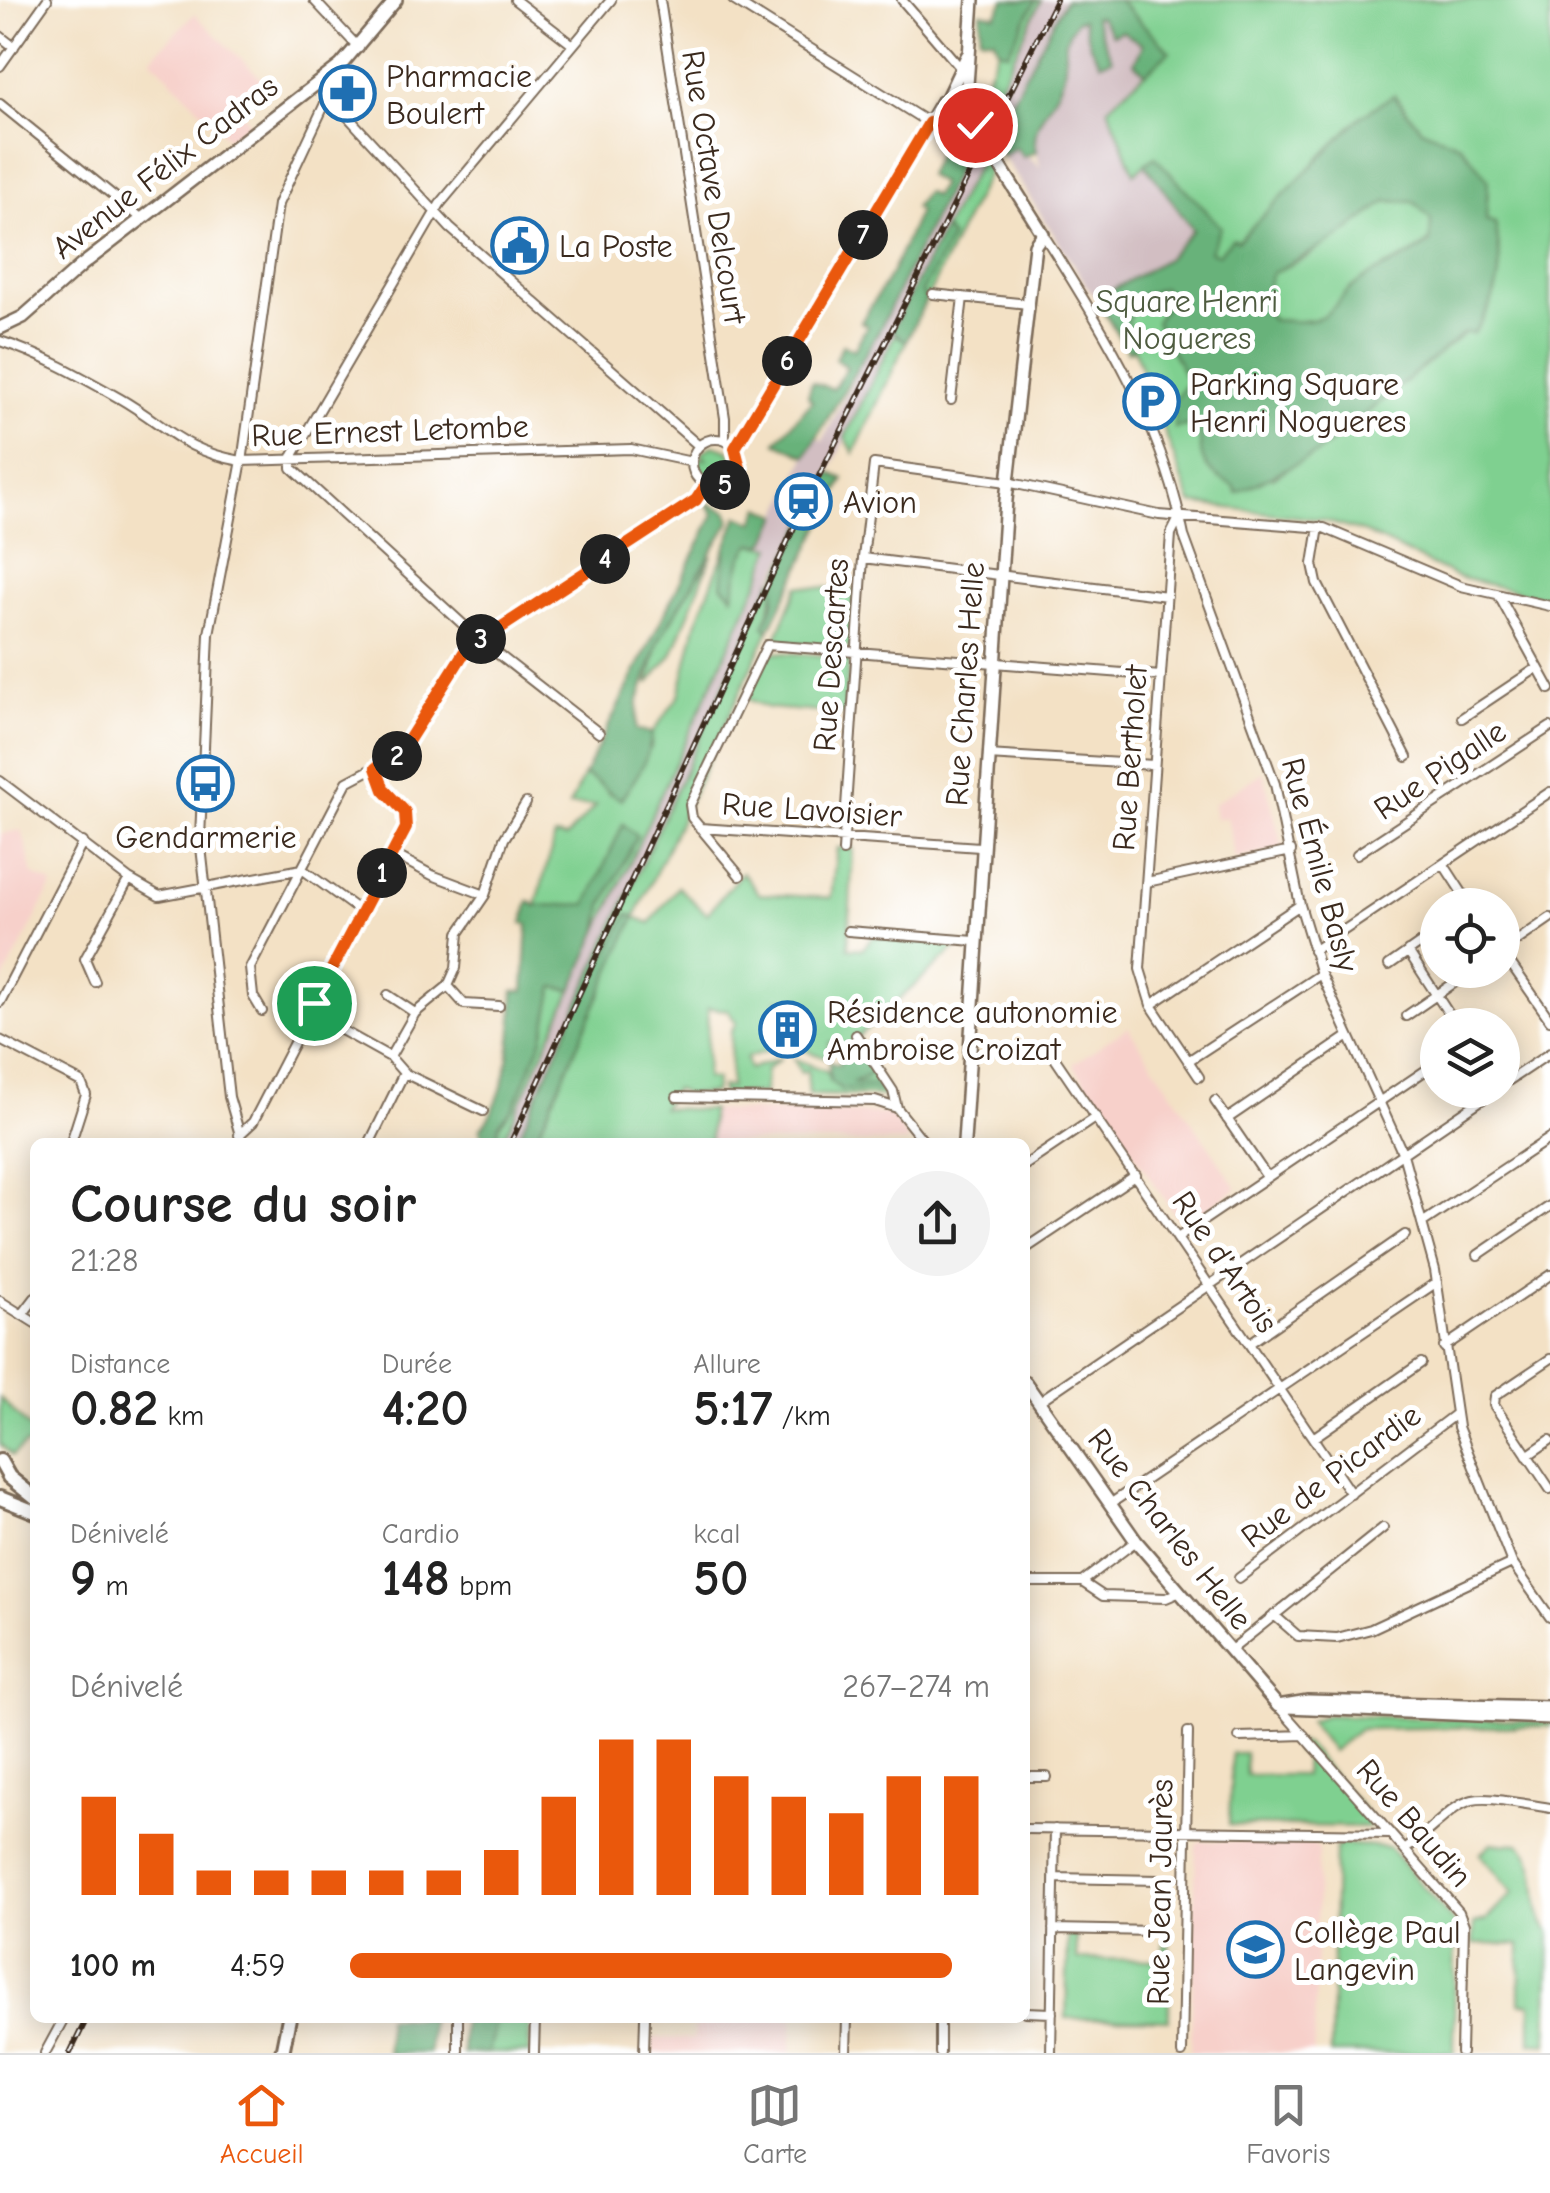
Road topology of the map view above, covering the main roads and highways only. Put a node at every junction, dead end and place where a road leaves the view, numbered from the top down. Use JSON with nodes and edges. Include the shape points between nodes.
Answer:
{"nodes":[{"id":1,"x":0,"y":1461,"type":"edge"},
{"id":2,"x":8,"y":1476,"type":"junction"},
{"id":3,"x":30,"y":1494,"type":"edge"},
{"id":4,"x":0,"y":1498,"type":"edge"},
{"id":5,"x":30,"y":1510,"type":"edge"},
{"id":6,"x":288,"y":2023,"type":"edge"},
{"id":7,"x":282,"y":2053,"type":"edge"}],
"edges":[{"from":1,"to":2,"type":"main road"},
{"from":2,"to":3,"type":"main road"},
{"from":2,"to":4,"type":"main road"},
{"from":4,"to":5,"type":"main road"},
{"from":6,"to":7,"type":"main road"}]}
